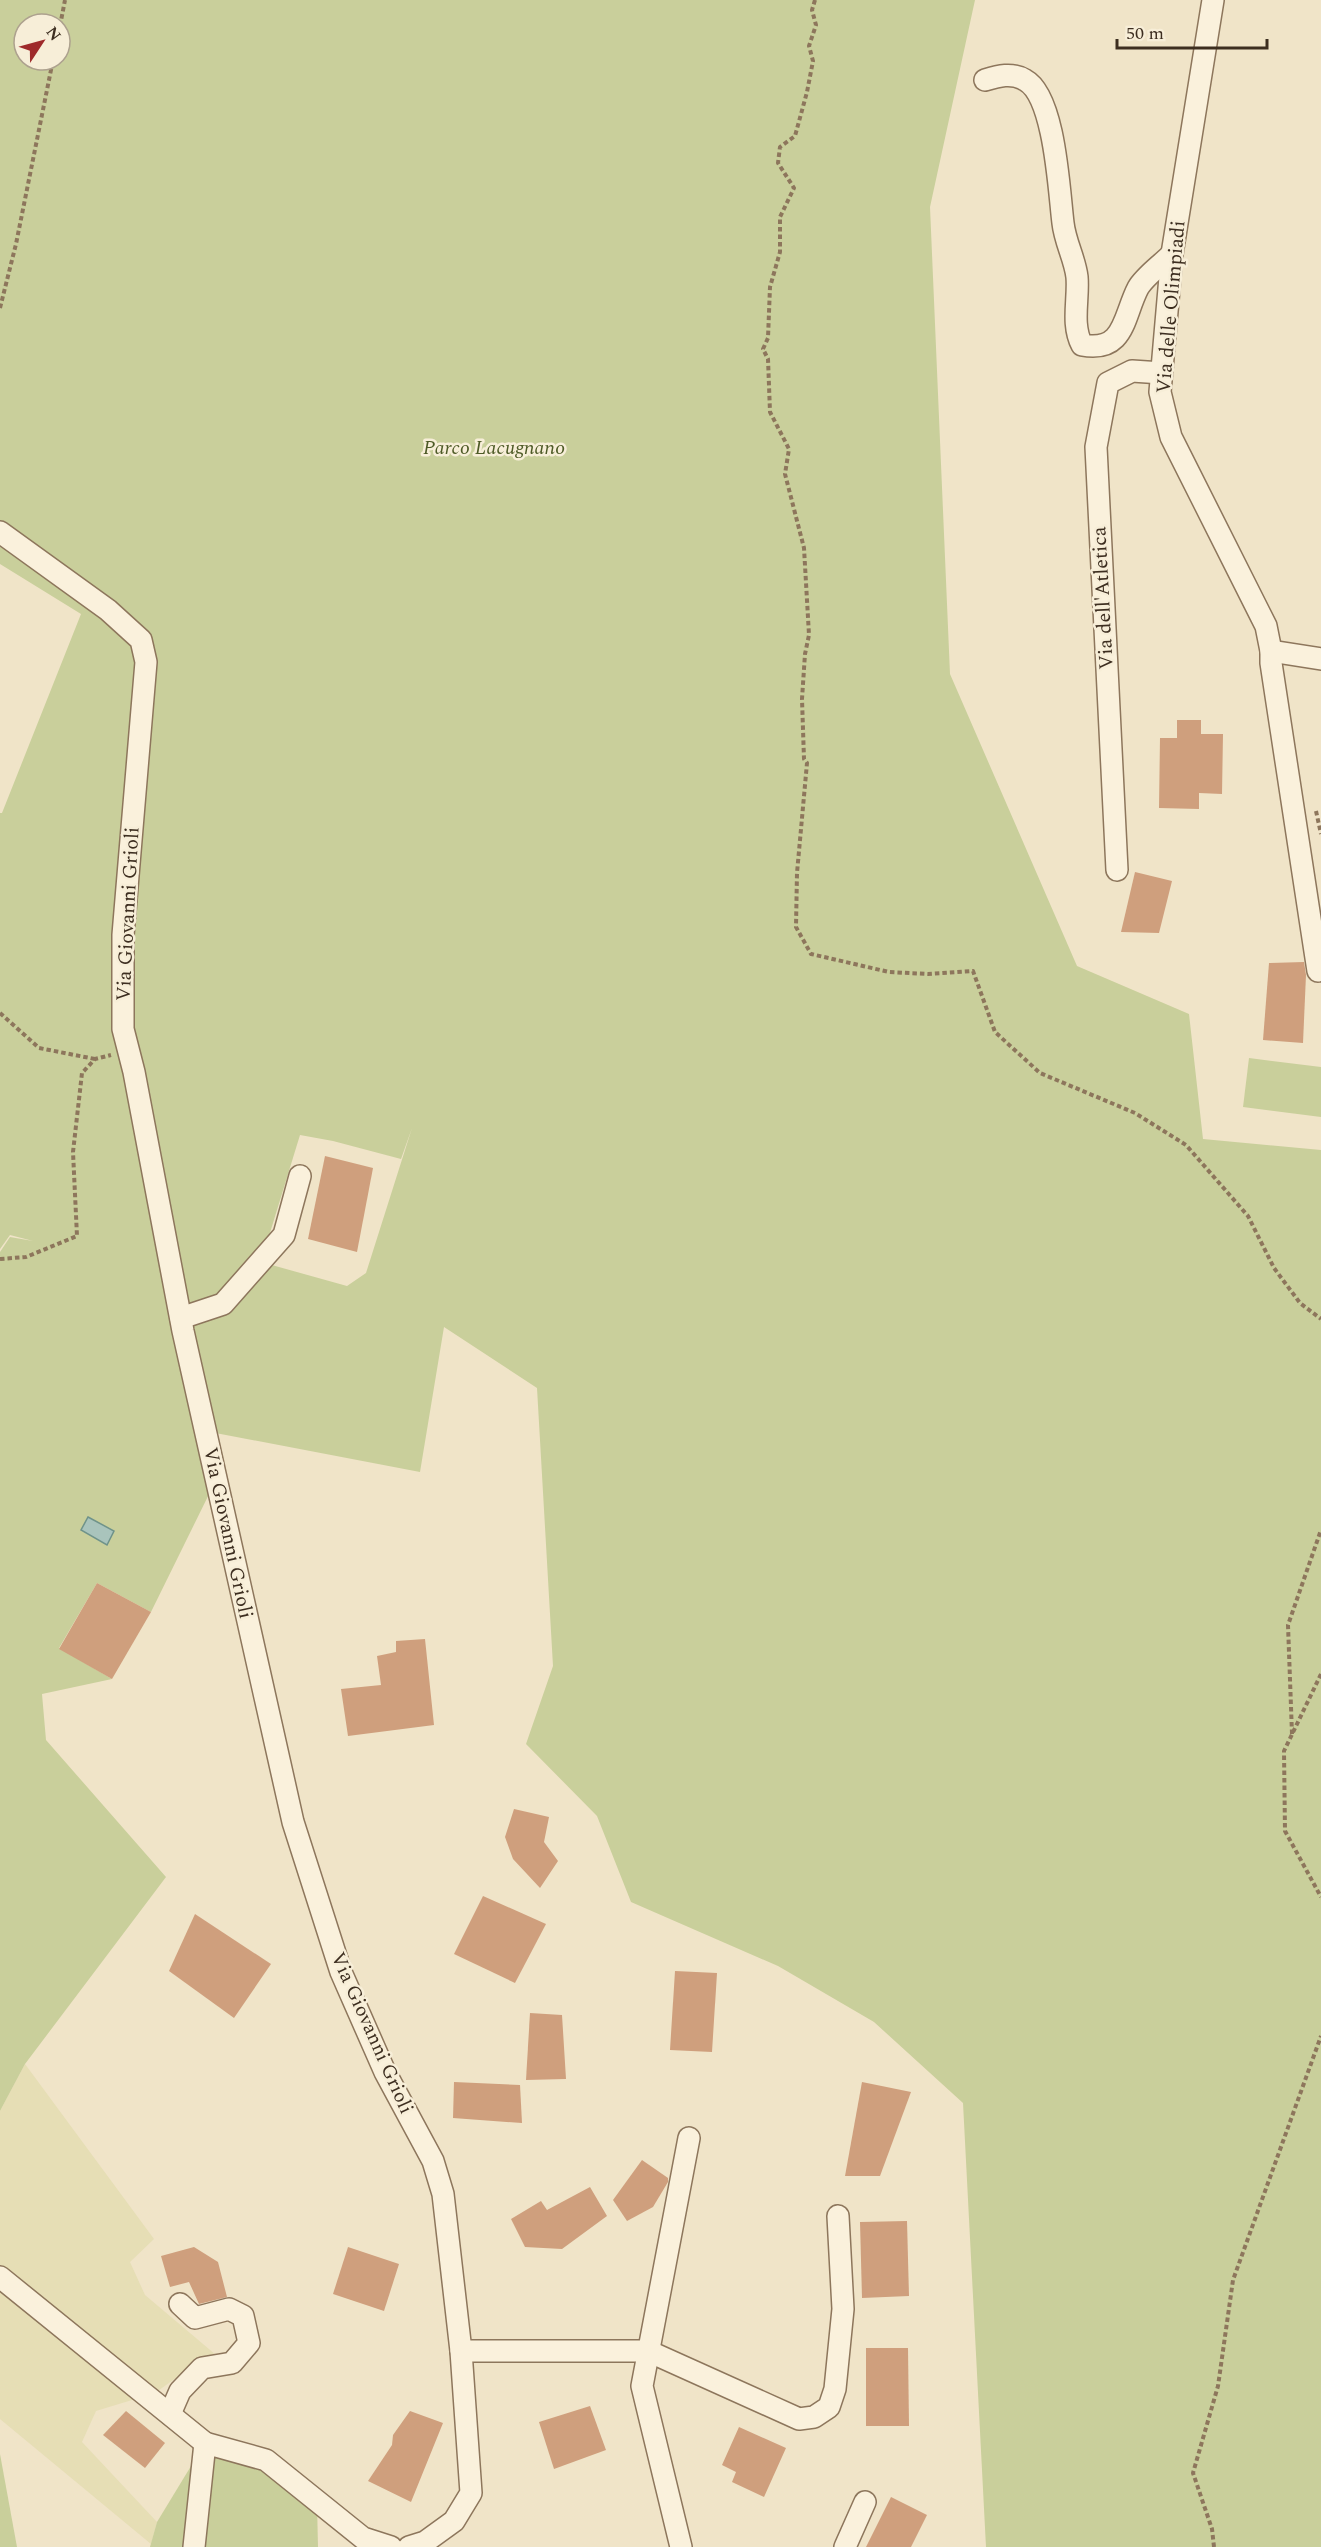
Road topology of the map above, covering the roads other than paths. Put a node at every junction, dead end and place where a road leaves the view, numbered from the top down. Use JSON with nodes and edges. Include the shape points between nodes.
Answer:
{"nodes":[{"id":1,"x":1213,"y":0,"type":"edge"},
{"id":2,"x":985,"y":80,"type":"dead end"},
{"id":3,"x":1172,"y":255,"type":"junction"},
{"id":4,"x":1162,"y":373,"type":"junction"},
{"id":5,"x":0,"y":532,"type":"edge"},
{"id":6,"x":1271,"y":651,"type":"junction"},
{"id":7,"x":1321,"y":659,"type":"edge"},
{"id":8,"x":1117,"y":870,"type":"dead end"},
{"id":9,"x":1318,"y":970,"type":"dead end"},
{"id":10,"x":300,"y":1176,"type":"dead end"},
{"id":11,"x":181,"y":1318,"type":"junction"},
{"id":12,"x":689,"y":2138,"type":"dead end"},
{"id":13,"x":838,"y":2216,"type":"dead end"},
{"id":14,"x":0,"y":2277,"type":"edge"},
{"id":15,"x":180,"y":2304,"type":"dead end"},
{"id":16,"x":461,"y":2351,"type":"junction"},
{"id":17,"x":648,"y":2351,"type":"junction"},
{"id":18,"x":170,"y":2414,"type":"junction"},
{"id":19,"x":205,"y":2443,"type":"junction"},
{"id":20,"x":865,"y":2502,"type":"dead end"},
{"id":21,"x":194,"y":2547,"type":"edge"},
{"id":22,"x":391,"y":2547,"type":"edge"},
{"id":23,"x":409,"y":2547,"type":"edge"},
{"id":24,"x":681,"y":2547,"type":"edge"},
{"id":25,"x":845,"y":2547,"type":"edge"}],
"edges":[{"from":1,"to":3,"type":"street","name":"Via delle Olimpiadi"},
{"from":2,"to":3,"type":"street","via":[[1004,74],[1025,80],[1036,90],[1048,116],[1065,237],[1077,276],[1077,334],[1082,345],[1097,348],[1121,332],[1139,287]]},
{"from":3,"to":4,"type":"street","name":"Via delle Olimpiadi"},
{"from":4,"to":6,"type":"street","name":"Via delle Olimpiadi","via":[[1160,392],[1171,437],[1266,626]]},
{"from":4,"to":8,"type":"street","name":"Via dell'Atletica","via":[[1132,371],[1108,383],[1096,447]]},
{"from":5,"to":11,"type":"street","name":"Via Giovanni Grioli","via":[[108,610],[141,640],[146,662],[123,935],[123,1029]]},
{"from":6,"to":7,"type":"street"},
{"from":6,"to":9,"type":"street","name":"Via delle Olimpiadi"},
{"from":10,"to":11,"type":"street","via":[[284,1235],[223,1304]]},
{"from":11,"to":16,"type":"street","name":"Via Giovanni Grioli","via":[[293,1821],[341,1972],[384,2072],[433,2161],[443,2194]]},
{"from":12,"to":17,"type":"street"},
{"from":13,"to":17,"type":"street","via":[[843,2309],[835,2389],[829,2407],[814,2417],[799,2419]]},
{"from":14,"to":18,"type":"street"},
{"from":15,"to":18,"type":"street","via":[[195,2318],[228,2309],[243,2316],[249,2343],[232,2363],[202,2368],[180,2391]]},
{"from":16,"to":17,"type":"street"},
{"from":16,"to":23,"type":"street","name":"Via Giovanni Grioli","via":[[471,2493],[454,2521],[425,2542]]},
{"from":17,"to":24,"type":"street","via":[[642,2386]]},
{"from":18,"to":19,"type":"street"},
{"from":19,"to":21,"type":"street"},
{"from":19,"to":22,"type":"street","via":[[266,2460],[363,2538]]},
{"from":20,"to":25,"type":"street"}]}
